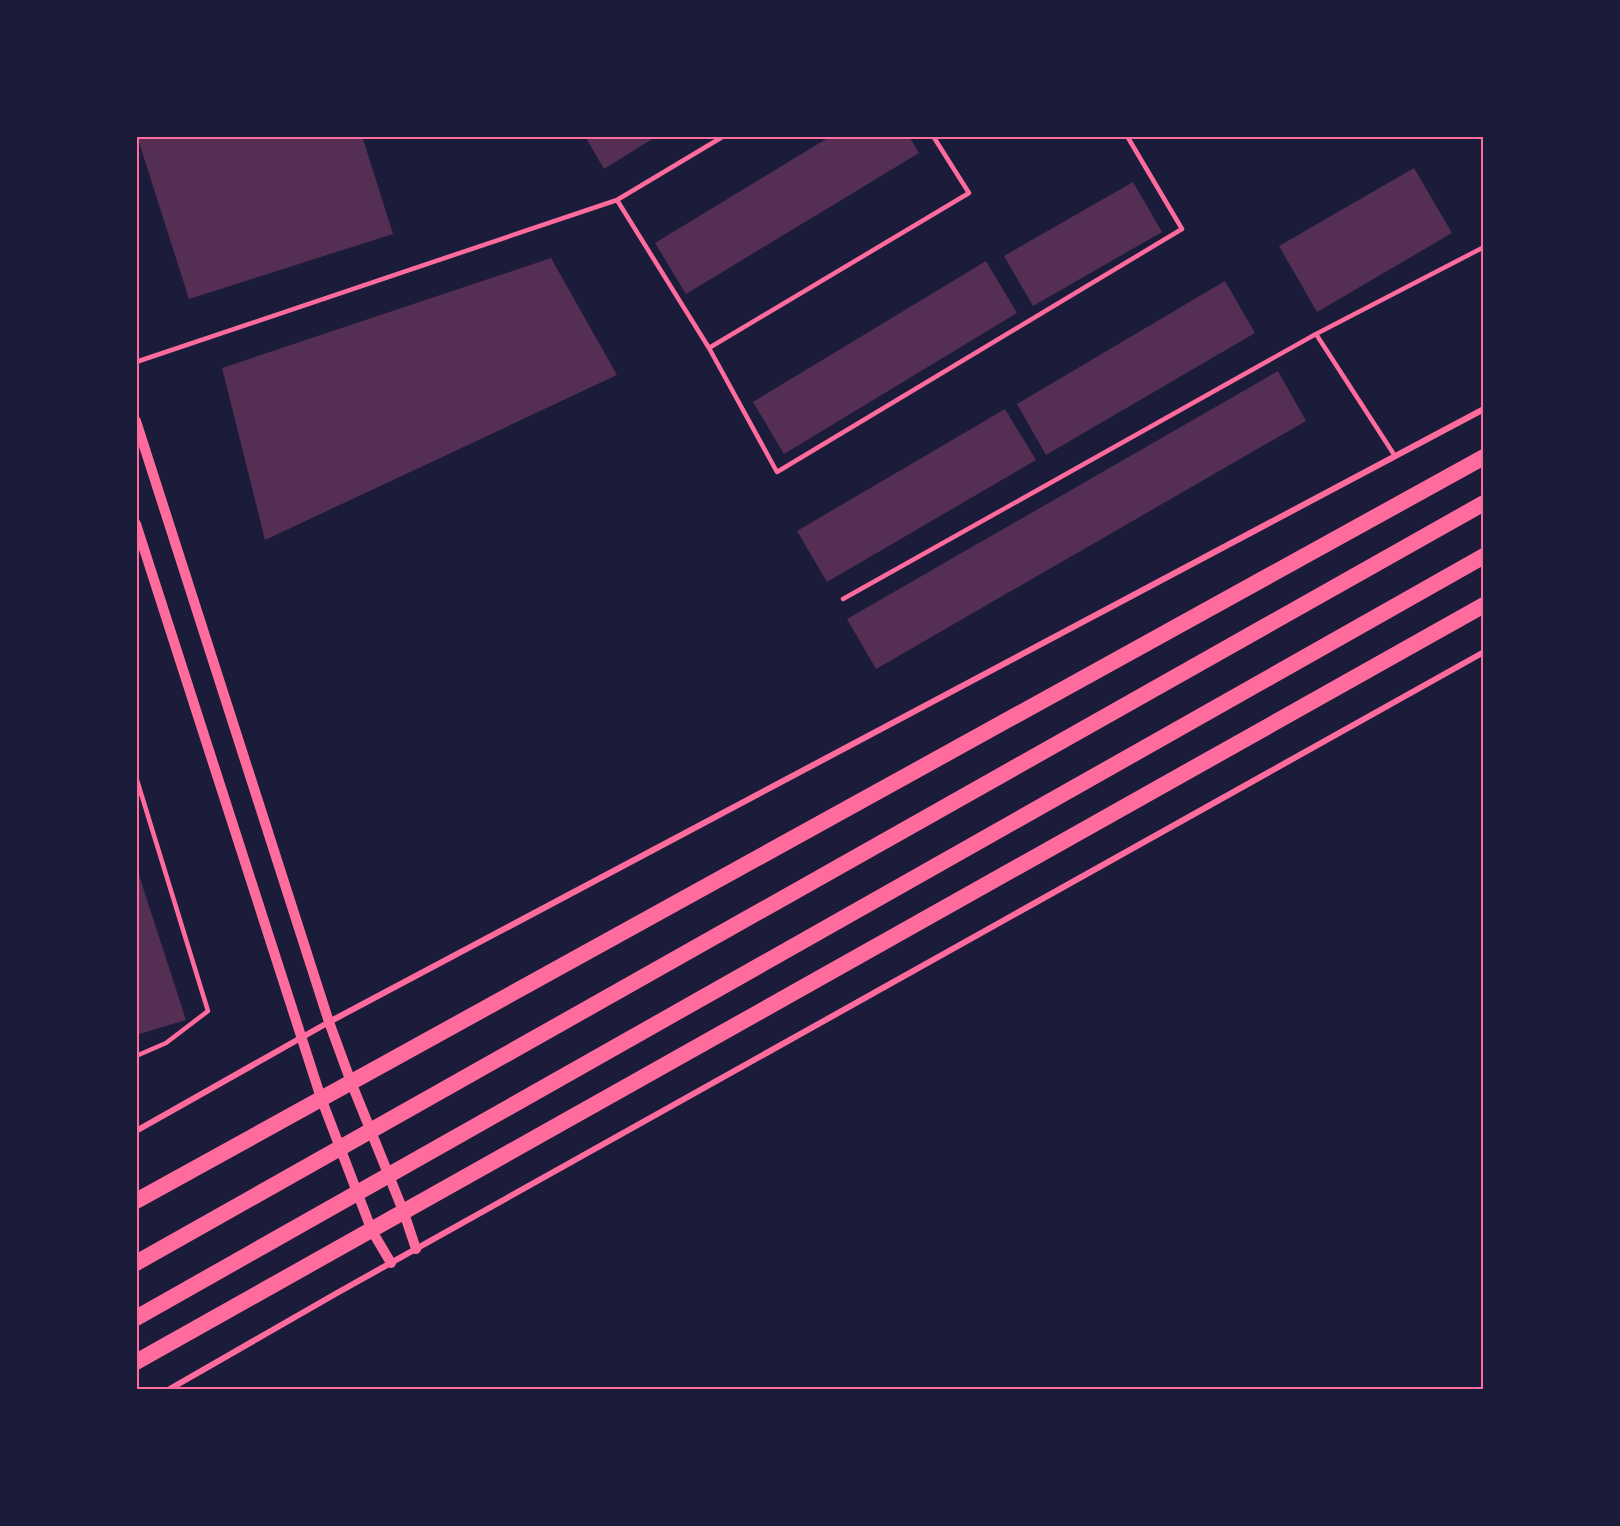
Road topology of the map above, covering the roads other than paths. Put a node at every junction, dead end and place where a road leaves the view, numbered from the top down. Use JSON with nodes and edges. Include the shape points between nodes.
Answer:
{"nodes":[{"id":1,"x":724,"y":136,"type":"edge"},
{"id":2,"x":933,"y":136,"type":"edge"},
{"id":3,"x":1126,"y":136,"type":"edge"},
{"id":4,"x":617,"y":200,"type":"junction"},
{"id":5,"x":1484,"y":247,"type":"edge"},
{"id":6,"x":1316,"y":334,"type":"junction"},
{"id":7,"x":709,"y":348,"type":"junction"},
{"id":8,"x":136,"y":362,"type":"edge"},
{"id":9,"x":1484,"y":409,"type":"edge"},
{"id":10,"x":136,"y":421,"type":"edge"},
{"id":11,"x":1395,"y":456,"type":"junction"},
{"id":12,"x":1484,"y":457,"type":"edge"},
{"id":13,"x":1484,"y":503,"type":"edge"},
{"id":14,"x":136,"y":524,"type":"edge"},
{"id":15,"x":1484,"y":556,"type":"edge"},
{"id":16,"x":843,"y":599,"type":"dead end"},
{"id":17,"x":1484,"y":605,"type":"edge"},
{"id":18,"x":1484,"y":652,"type":"edge"},
{"id":19,"x":136,"y":777,"type":"edge"},
{"id":20,"x":329,"y":1022,"type":"junction"},
{"id":21,"x":302,"y":1037,"type":"junction"},
{"id":22,"x":136,"y":1056,"type":"edge"},
{"id":23,"x":351,"y":1082,"type":"junction"},
{"id":24,"x":321,"y":1098,"type":"junction"},
{"id":25,"x":136,"y":1131,"type":"edge"},
{"id":26,"x":136,"y":1201,"type":"edge"},
{"id":27,"x":404,"y":1213,"type":"junction"},
{"id":28,"x":372,"y":1231,"type":"junction"},
{"id":29,"x":417,"y":1249,"type":"junction"},
{"id":30,"x":136,"y":1263,"type":"edge"},
{"id":31,"x":392,"y":1263,"type":"junction"},
{"id":32,"x":136,"y":1318,"type":"edge"},
{"id":33,"x":136,"y":1362,"type":"edge"},
{"id":34,"x":168,"y":1389,"type":"edge"}],
"edges":[{"from":1,"to":4,"type":"lane"},
{"from":2,"to":7,"type":"lane","via":[[969,193]]},
{"from":3,"to":7,"type":"lane","via":[[1182,229],[777,472]]},
{"from":4,"to":7,"type":"lane"},
{"from":4,"to":8,"type":"lane"},
{"from":5,"to":6,"type":"lane"},
{"from":6,"to":11,"type":"lane"},
{"from":6,"to":16,"type":"lane"},
{"from":9,"to":11,"type":"street"},
{"from":10,"to":20,"type":"street"},
{"from":11,"to":20,"type":"street"},
{"from":12,"to":23,"type":"highway"},
{"from":13,"to":30,"type":"highway"},
{"from":14,"to":21,"type":"street"},
{"from":15,"to":32,"type":"highway"},
{"from":17,"to":27,"type":"highway"},
{"from":18,"to":29,"type":"street"},
{"from":19,"to":22,"type":"lane","via":[[208,1011],[166,1043]]},
{"from":20,"to":21,"type":"street"},
{"from":20,"to":23,"type":"street"},
{"from":21,"to":24,"type":"street"},
{"from":21,"to":25,"type":"street"},
{"from":23,"to":24,"type":"highway"},
{"from":23,"to":27,"type":"street"},
{"from":24,"to":26,"type":"highway"},
{"from":24,"to":28,"type":"street"},
{"from":27,"to":28,"type":"highway"},
{"from":27,"to":29,"type":"street"},
{"from":28,"to":31,"type":"street"},
{"from":28,"to":33,"type":"highway"},
{"from":29,"to":31,"type":"street"},
{"from":31,"to":34,"type":"street"}]}
